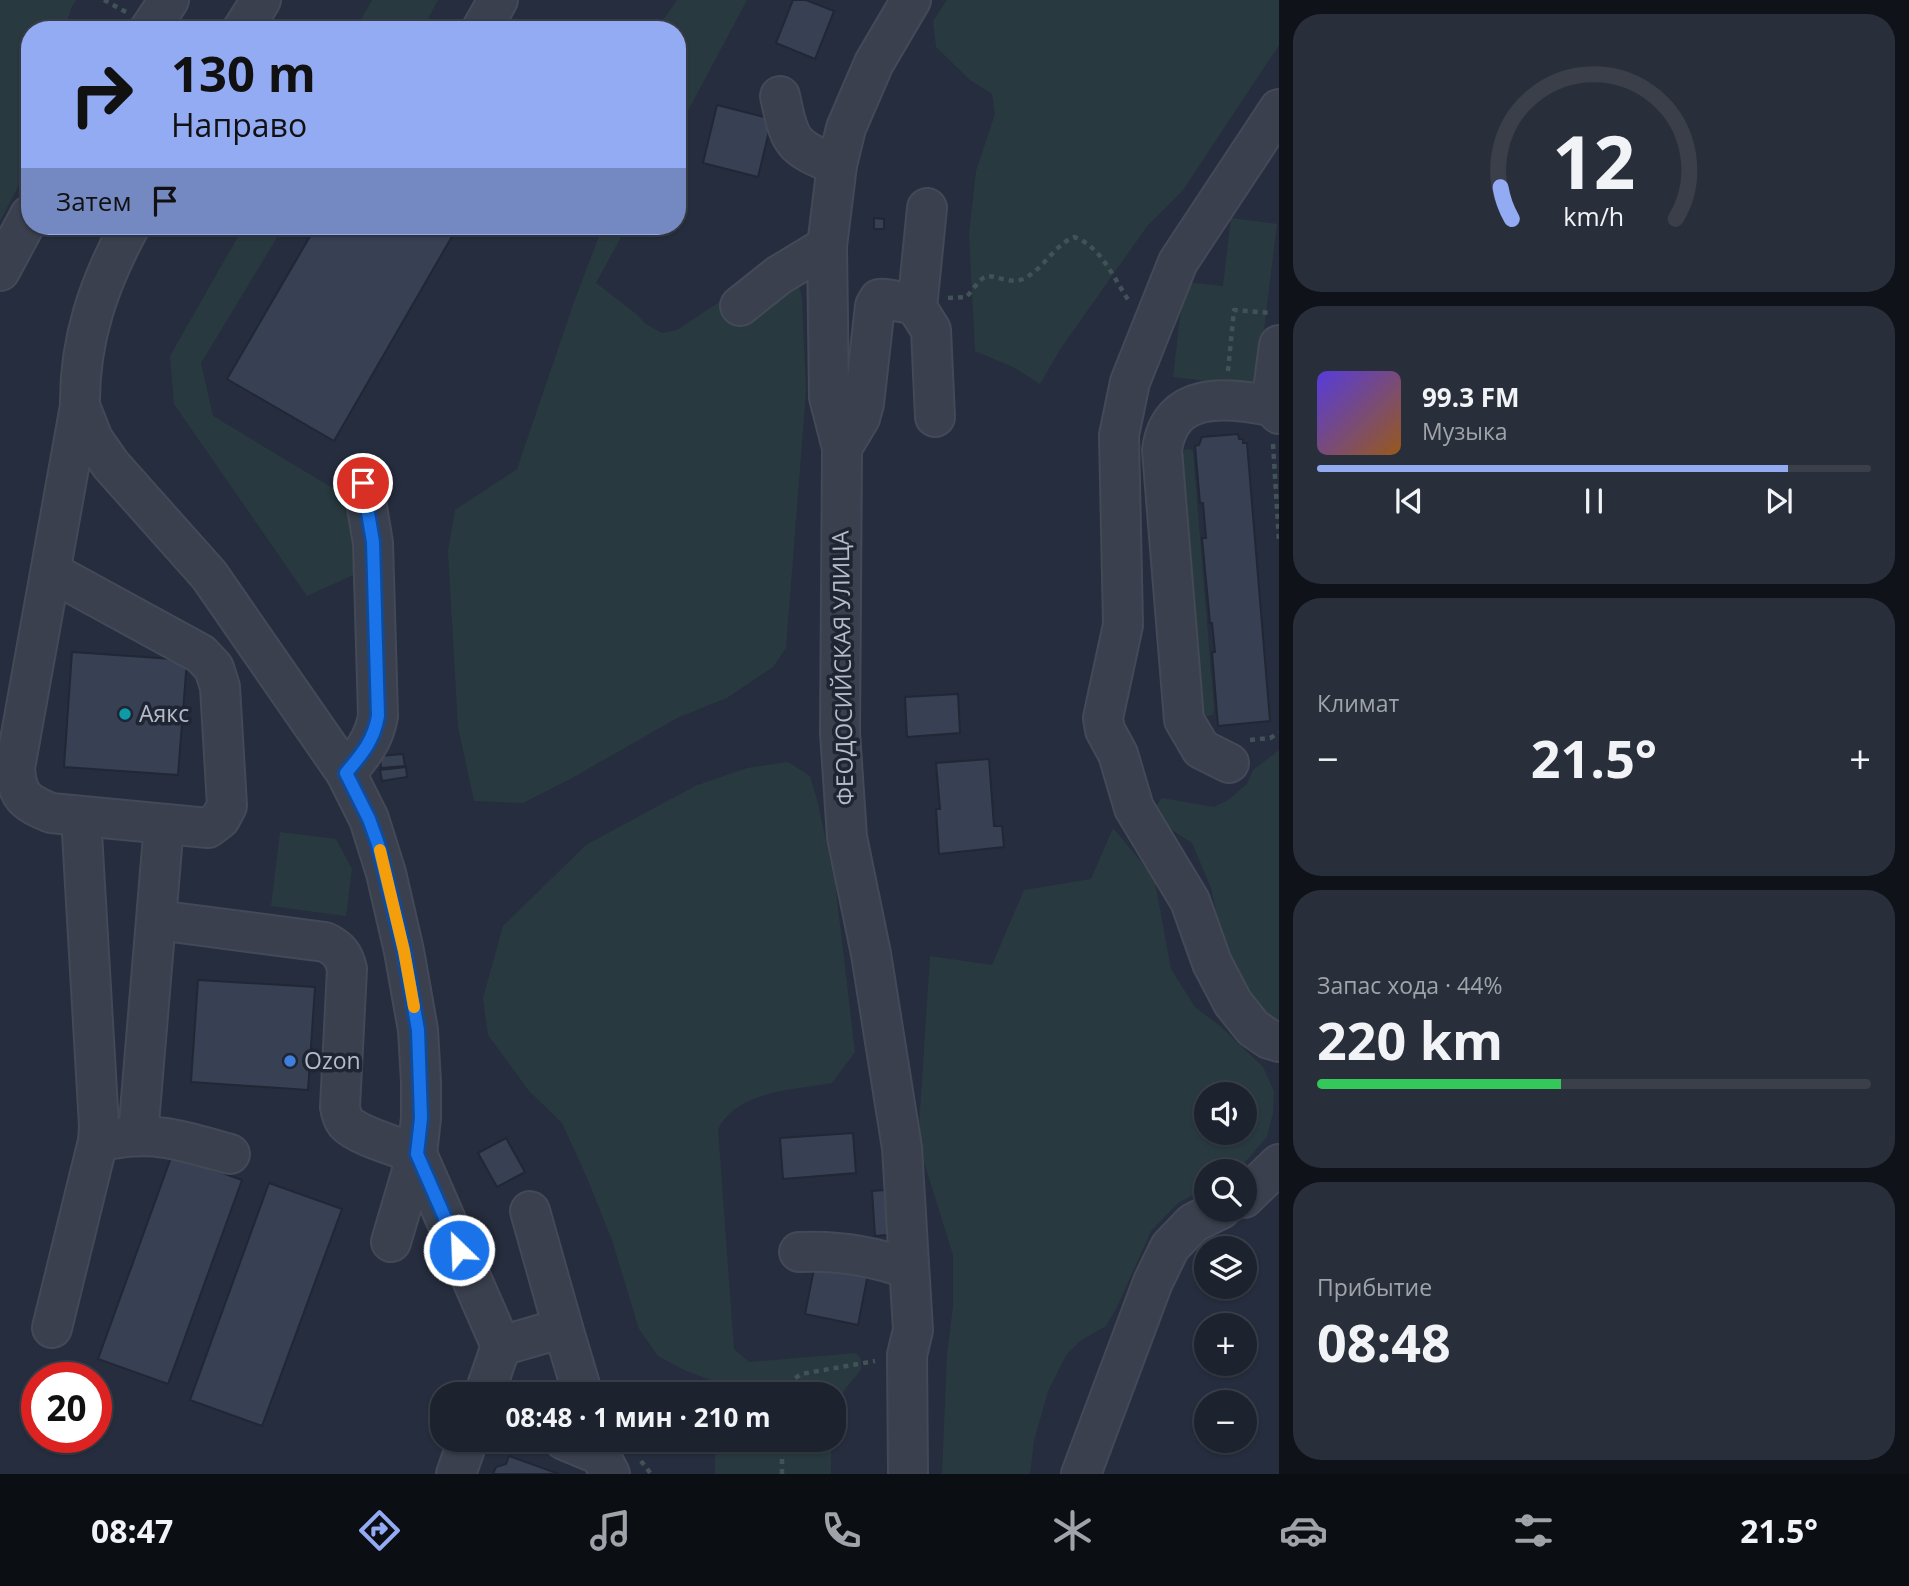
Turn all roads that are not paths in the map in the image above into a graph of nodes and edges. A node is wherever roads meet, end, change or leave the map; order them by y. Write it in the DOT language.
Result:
graph roads {
  1 [pos="169,0"];
  2 [pos="261,0"];
  3 [pos="498,0"];
  4 [pos="913,2"];
  5 [pos="155,21"];
  6 [pos="182,21"];
  7 [pos="248,21"];
  8 [pos="486,21"];
  9 [pos="780,96"];
  10 [pos="1279,109"];
  11 [pos="837,165"];
  12 [pos="927,208"];
  13 [pos="21,232"];
  14 [pos="126,235"];
  15 [pos="827,246"];
  16 [pos="0,271"];
  17 [pos="916,301"];
  18 [pos="740,306"];
  19 [pos="1279,345"];
  20 [pos="80,406"];
  21 [pos="1275,410"];
  22 [pos="1177,414"];
  23 [pos="935,417"];
  24 [pos="1121,421"];
  25 [pos="842,448"];
  26 [pos="363,483"];
  27 [pos="51,572"];
  28 [pos="1229,763"];
  29 [pos="346,773"];
  30 [pos="81,816"];
  31 [pos="164,824"];
  32 [pos="157,920"];
  33 [pos="1279,1042"];
  34 [pos="138,1135"];
  35 [pos="98,1141"];
  36 [pos="230,1154"];
  37 [pos="417,1154"];
  38 [pos="1279,1164"];
  39 [pos="1257,1185"];
  40 [pos="530,1211"];
  41 [pos="1195,1222"];
  42 [pos="391,1242"];
  43 [pos="799,1252"];
  44 [pos="909,1269"];
  45 [pos="52,1328"];
  46 [pos="563,1328"];
  47 [pos="501,1346"];
  48 [pos="489,1382"];
  49 [pos="579,1382"];
  50 [pos="464,1452"];
  51 [pos="456,1474"];
  52 [pos="908,1474"];
  53 [pos="1081,1474"];
  1 -- 5 [label="street"];
  1 -- 6 [label="street"];
  2 -- 7 [label="street"];
  3 -- 8 [label="street"];
  4 -- 11 [label="street, ФЕОДОСИЙСКАЯ УЛИЦА"];
  9 -- 11 [label="street"];
  10 -- 24 [label="street"];
  11 -- 15 [label="street, ФЕОДОСИЙСКАЯ УЛИЦА"];
  12 -- 17 [label="street"];
  13 -- 16 [label="street"];
  14 -- 20 [label="street"];
  15 -- 18 [label="street"];
  15 -- 25 [label="street, ФЕОДОСИЙСКАЯ УЛИЦА"];
  17 -- 23 [label="street"];
  17 -- 25 [label="street"];
  19 -- 21 [label="street"];
  20 -- 27 [label="street"];
  20 -- 29 [label="street"];
  21 -- 22 [label="street"];
  22 -- 24 [label="street"];
  22 -- 28 [label="street"];
  24 -- 33 [label="street"];
  25 -- 44 [label="street, ФЕОДОСИЙСКАЯ УЛИЦА"];
  26 -- 29 [label="street"];
  27 -- 30 [label="street"];
  27 -- 31 [label="street"];
  29 -- 37 [label="street"];
  30 -- 31 [label="street"];
  30 -- 35 [label="street"];
  31 -- 32 [label="street"];
  32 -- 34 [label="street"];
  32 -- 37 [label="street"];
  34 -- 35 [label="street"];
  34 -- 36 [label="street"];
  35 -- 45 [label="street"];
  37 -- 42 [label="street"];
  37 -- 47 [label="street"];
  38 -- 39 [label="street"];
  40 -- 46 [label="street"];
  41 -- 53 [label="street"];
  43 -- 44 [label="street"];
  44 -- 52 [label="street, ФЕОДОСИЙСКАЯ УЛИЦА"];
  46 -- 47 [label="street"];
  46 -- 49 [label="street"];
  47 -- 48 [label="street"];
  50 -- 51 [label="street"];
}
